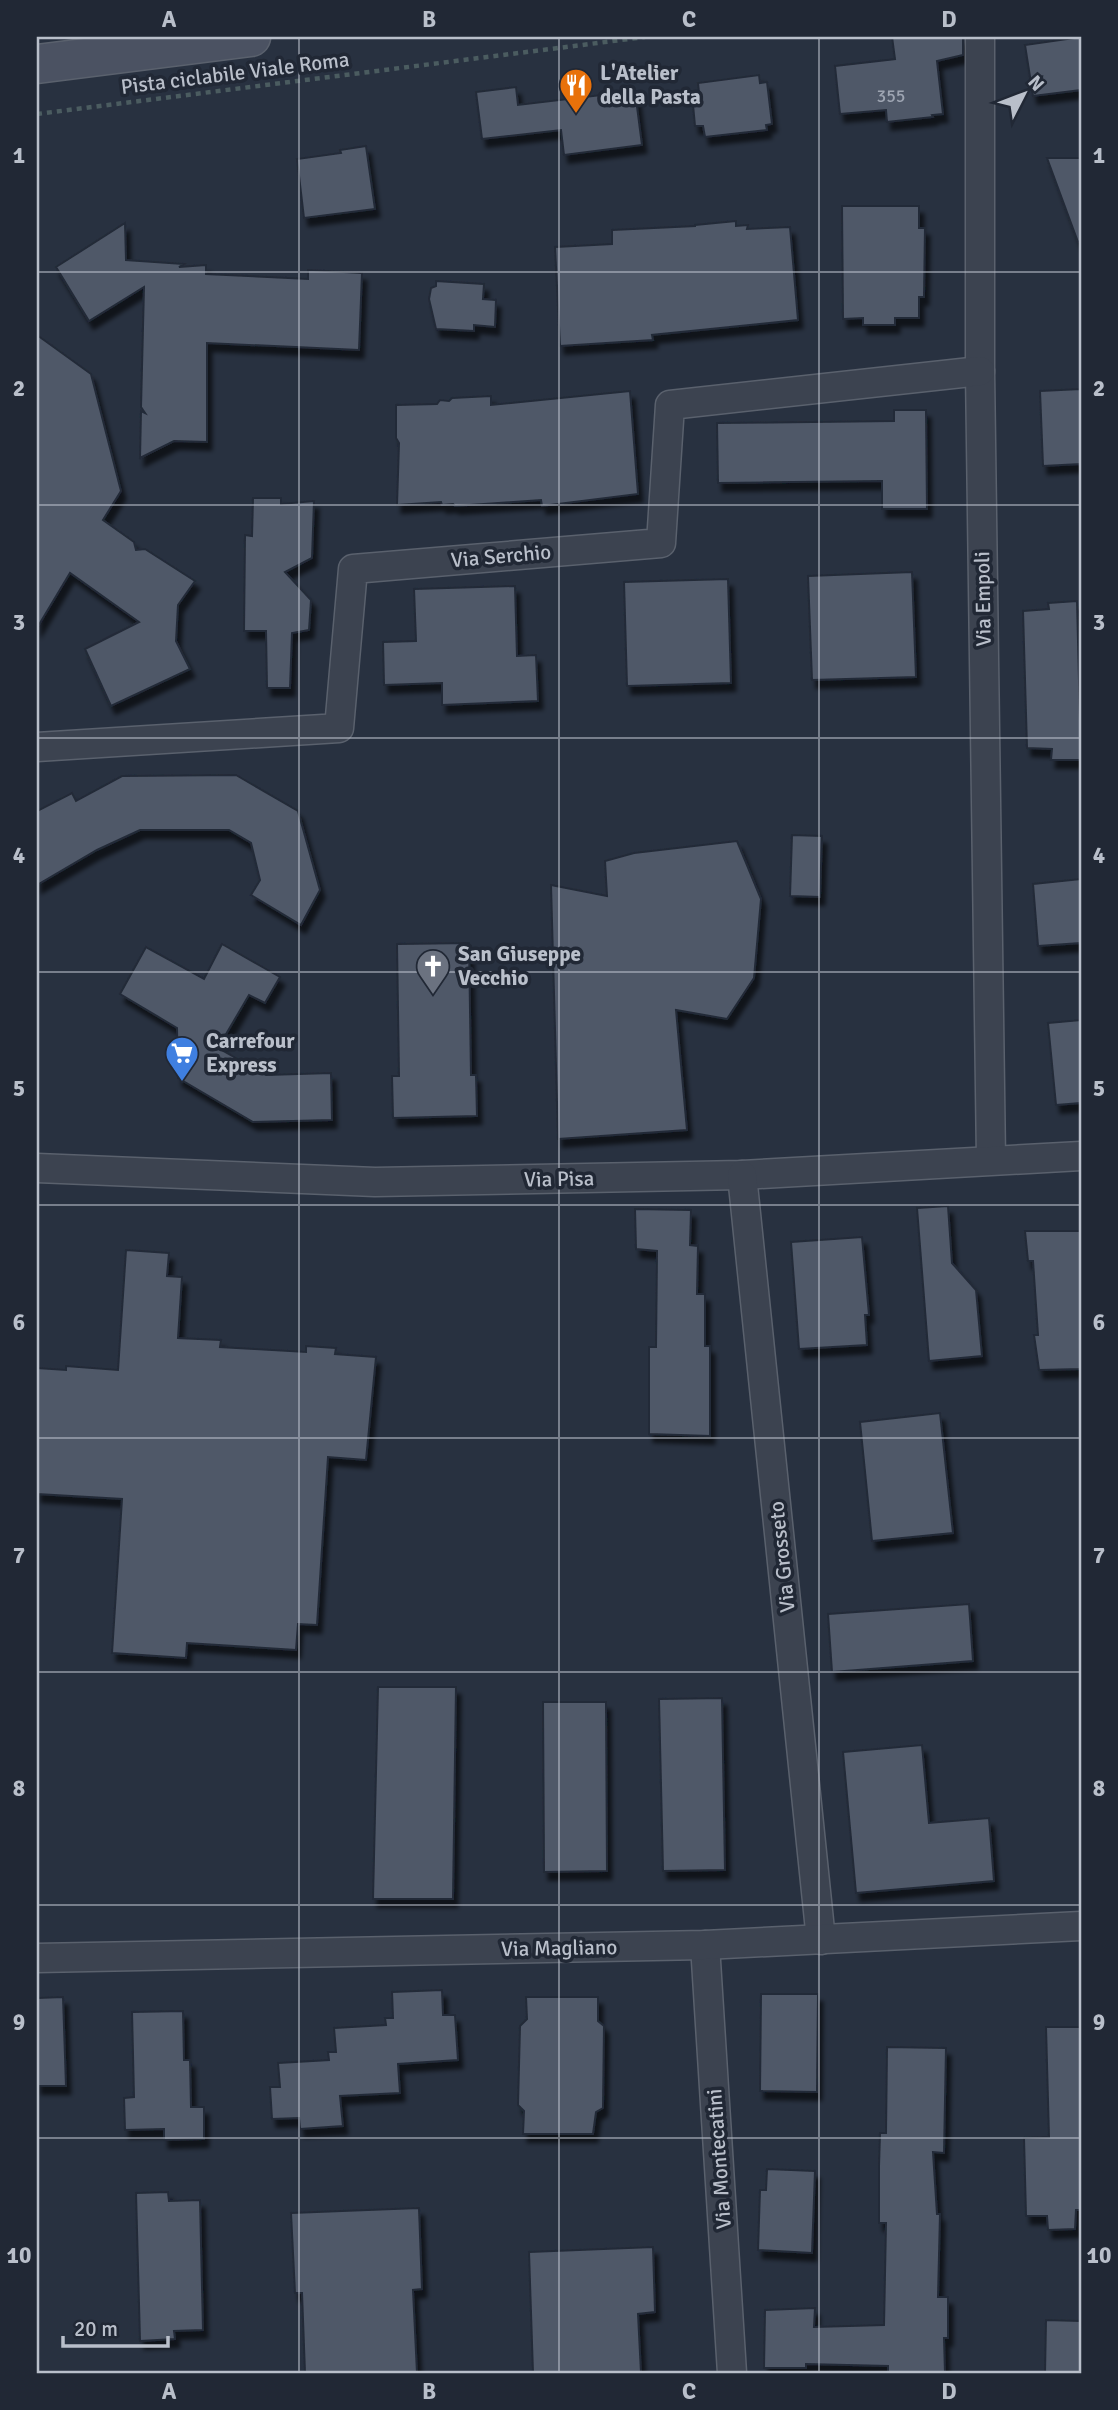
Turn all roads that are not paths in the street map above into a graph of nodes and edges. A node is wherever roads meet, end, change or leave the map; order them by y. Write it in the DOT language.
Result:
graph roads {
  1 [pos="251,37"];
  2 [pos="980,37"];
  3 [pos="44,54"];
  4 [pos="980,371"];
  5 [pos="37,747"];
  6 [pos="1081,1156"];
  7 [pos="991,1160"];
  8 [pos="37,1168"];
  9 [pos="742,1175"];
  10 [pos="1081,1926"];
  11 [pos="821,1940"];
  12 [pos="705,1945"];
  13 [pos="37,1958"];
  14 [pos="732,2373"];
  1 -- 3 [label="main road"];
  2 -- 4 [label="street, Via Empoli"];
  4 -- 5 [label="street, Via Serchio"];
  4 -- 7 [label="street, Via Empoli"];
  6 -- 7 [label="street, Via Pisa"];
  7 -- 9 [label="street, Via Pisa"];
  8 -- 9 [label="street, Via Pisa"];
  9 -- 11 [label="street, Via Grosseto"];
  10 -- 11 [label="street, Via Magliano"];
  11 -- 12 [label="street, Via Magliano"];
  12 -- 13 [label="street, Via Magliano"];
  12 -- 14 [label="street, Via Montecatini"];
}
